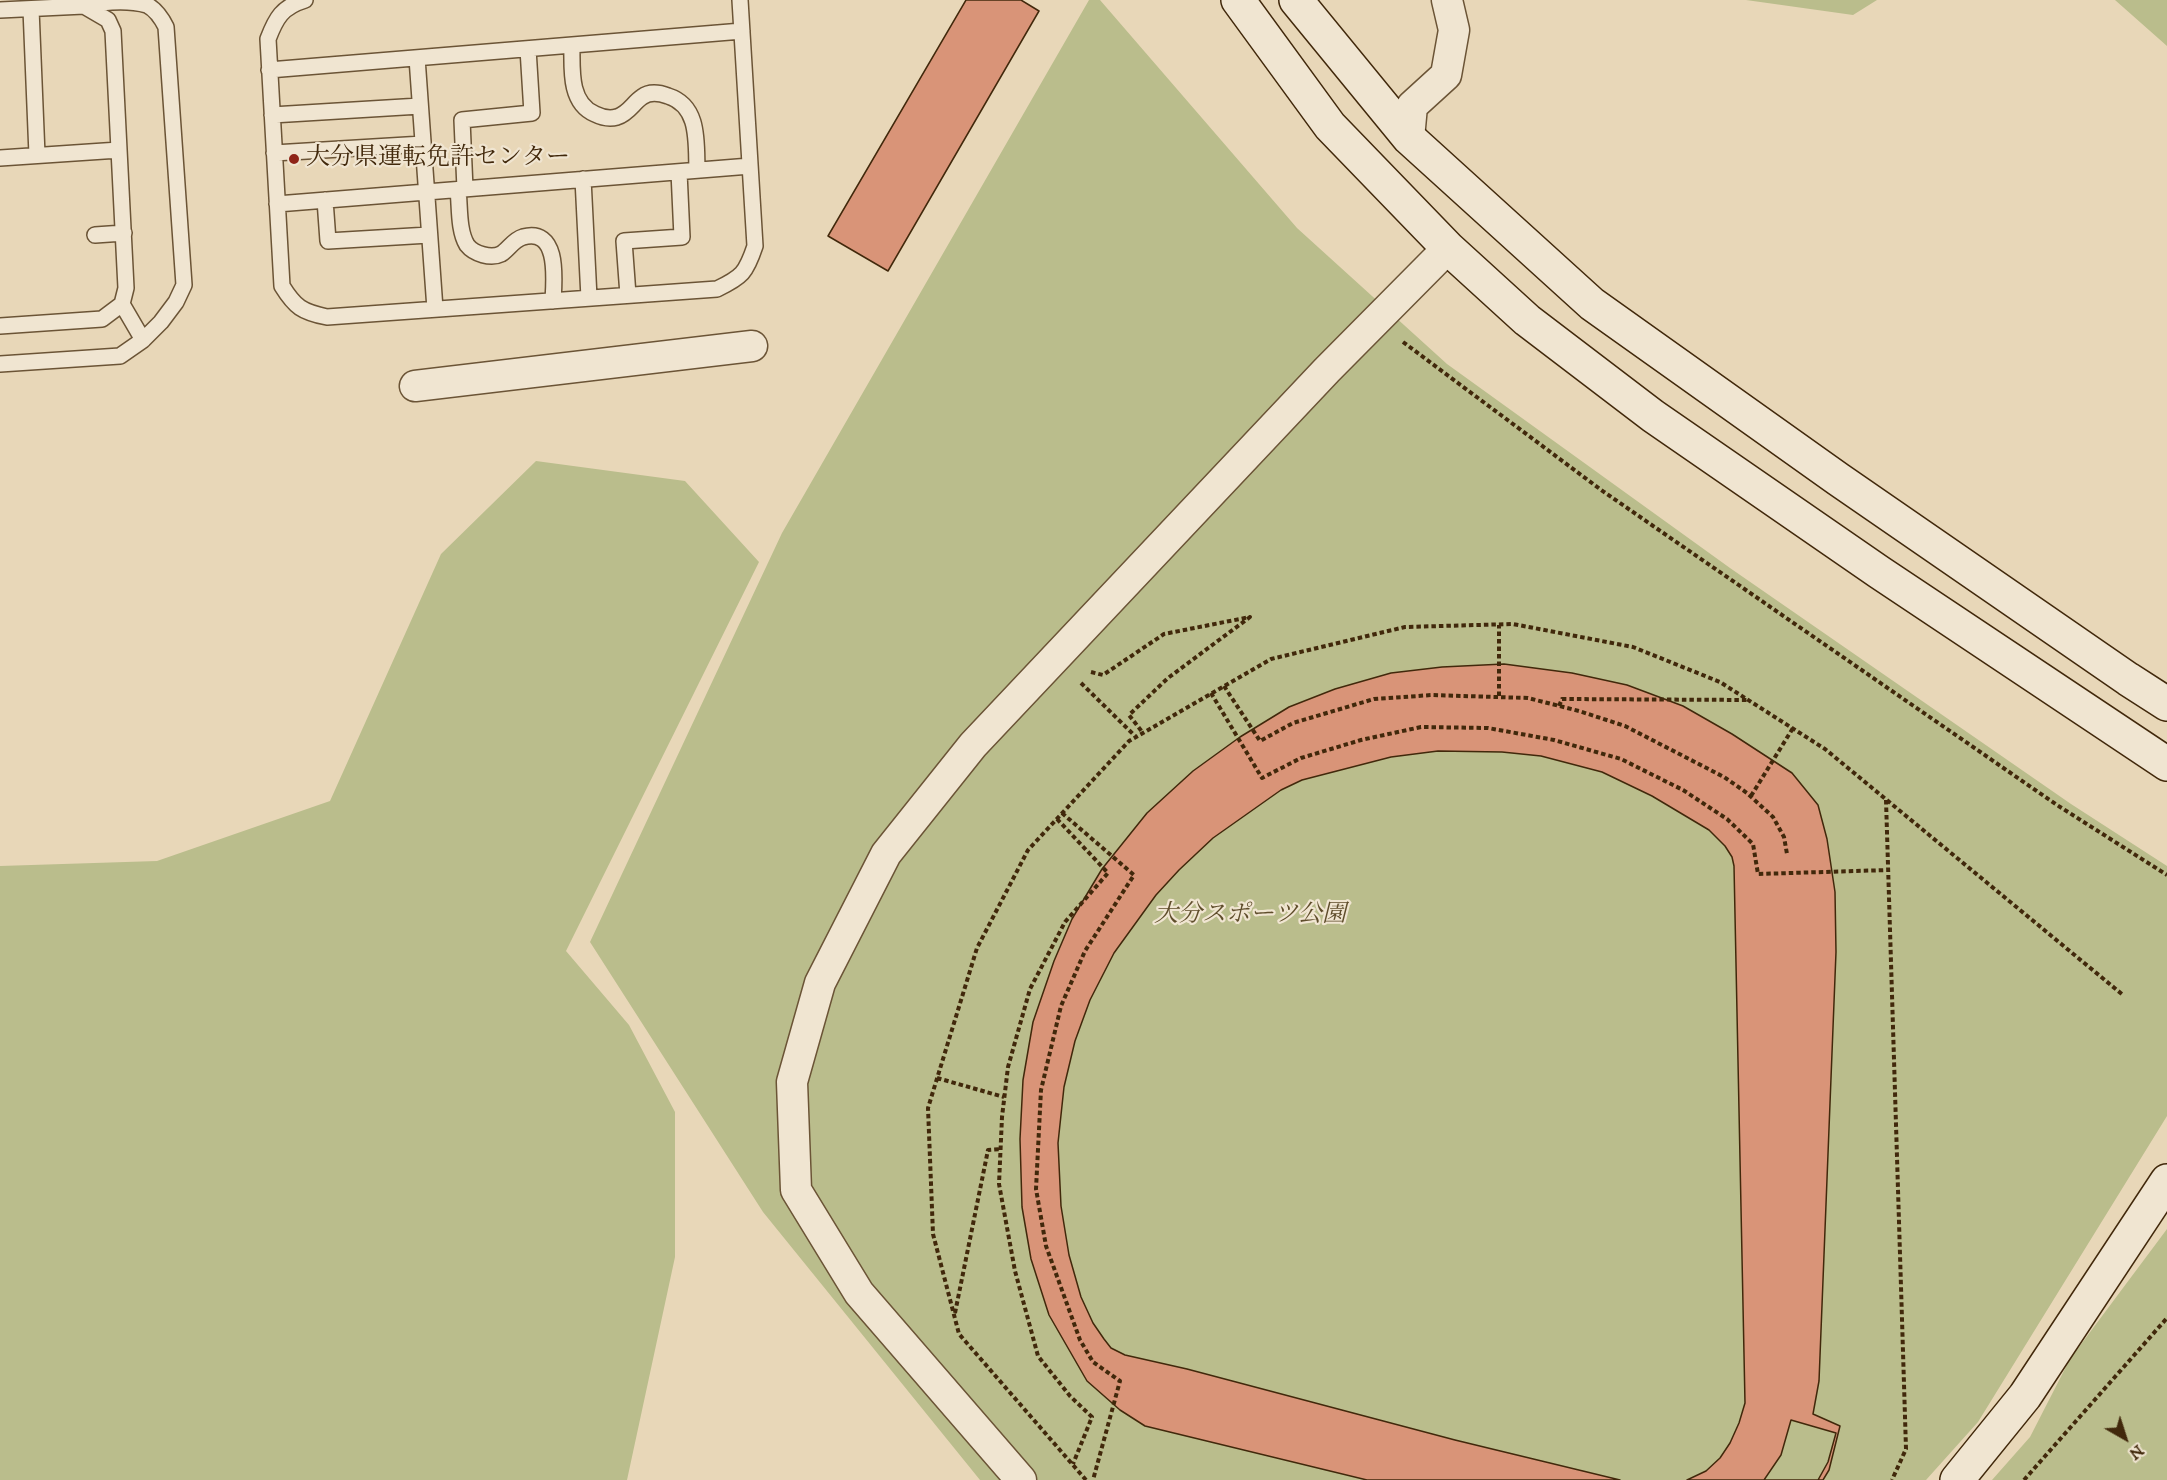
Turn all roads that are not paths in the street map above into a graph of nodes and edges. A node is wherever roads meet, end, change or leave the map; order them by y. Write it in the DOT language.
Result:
graph roads {
  1 [pos="305,0"];
  2 [pos="740,0"];
  3 [pos="1238,0"];
  4 [pos="1296,0"];
  5 [pos="1447,0"];
  6 [pos="84,6"];
  7 [pos="31,9"];
  8 [pos="0,10"];
  9 [pos="742,31"];
  10 [pos="572,45"];
  11 [pos="528,48"];
  12 [pos="417,58"];
  13 [pos="269,70"];
  14 [pos="420,106"];
  15 [pos="272,115"];
  16 [pos="1409,138"];
  17 [pos="423,144"];
  18 [pos="119,150"];
  19 [pos="274,153"];
  20 [pos="37,155"];
  21 [pos="0,158"];
  22 [pos="750,166"];
  23 [pos="697,171"];
  24 [pos="679,172"];
  25 [pos="584,179"];
  26 [pos="462,190"];
  27 [pos="426,193"];
  28 [pos="325,200"];
  29 [pos="277,204"];
  30 [pos="124,233"];
  31 [pos="95,235"];
  32 [pos="429,235"];
  33 [pos="1448,248"];
  34 [pos="628,295"];
  35 [pos="589,298"];
  36 [pos="553,301"];
  37 [pos="122,304"];
  38 [pos="435,309"];
  39 [pos="0,326"];
  40 [pos="143,340"];
  41 [pos="752,346"];
  42 [pos="0,364"];
  43 [pos="415,386"];
  44 [pos="2167,704"];
  45 [pos="2167,764"];
  46 [pos="2167,1181"];
  47 [pos="1021,1480"];
  48 [pos="1957,1480"];
  1 -- 13 [label="lane"];
  2 -- 9 [label="lane"];
  3 -- 33 [label="street"];
  4 -- 16 [label="street"];
  5 -- 16 [label="street"];
  6 -- 7 [label="lane"];
  6 -- 18 [label="lane"];
  6 -- 40 [label="lane"];
  7 -- 8 [label="lane"];
  7 -- 20 [label="lane"];
  9 -- 10 [label="lane"];
  9 -- 22 [label="lane"];
  10 -- 11 [label="lane"];
  10 -- 23 [label="lane"];
  11 -- 12 [label="lane"];
  11 -- 26 [label="lane"];
  12 -- 13 [label="lane"];
  12 -- 14 [label="lane"];
  13 -- 15 [label="lane"];
  14 -- 15 [label="lane"];
  14 -- 17 [label="lane"];
  15 -- 19 [label="lane"];
  16 -- 44 [label="street"];
  17 -- 19 [label="lane"];
  17 -- 27 [label="lane"];
  18 -- 20 [label="lane"];
  18 -- 30 [label="lane"];
  19 -- 29 [label="lane"];
  20 -- 21 [label="lane"];
  22 -- 23 [label="lane"];
  22 -- 34 [label="lane"];
  23 -- 24 [label="lane"];
  24 -- 25 [label="lane"];
  24 -- 34 [label="lane"];
  25 -- 26 [label="lane"];
  25 -- 35 [label="lane"];
  26 -- 27 [label="lane"];
  26 -- 36 [label="lane"];
  27 -- 28 [label="lane"];
  27 -- 32 [label="lane"];
  28 -- 29 [label="lane"];
  28 -- 32 [label="lane"];
  29 -- 38 [label="lane"];
  30 -- 31 [label="lane"];
  30 -- 37 [label="lane"];
  32 -- 38 [label="lane"];
  33 -- 45 [label="street"];
  33 -- 47 [label="street"];
  34 -- 35 [label="lane"];
  35 -- 36 [label="lane"];
  36 -- 38 [label="lane"];
  37 -- 39 [label="lane"];
  37 -- 40 [label="lane"];
  40 -- 42 [label="lane"];
  41 -- 43 [label="street"];
  46 -- 48 [label="street"];
}
